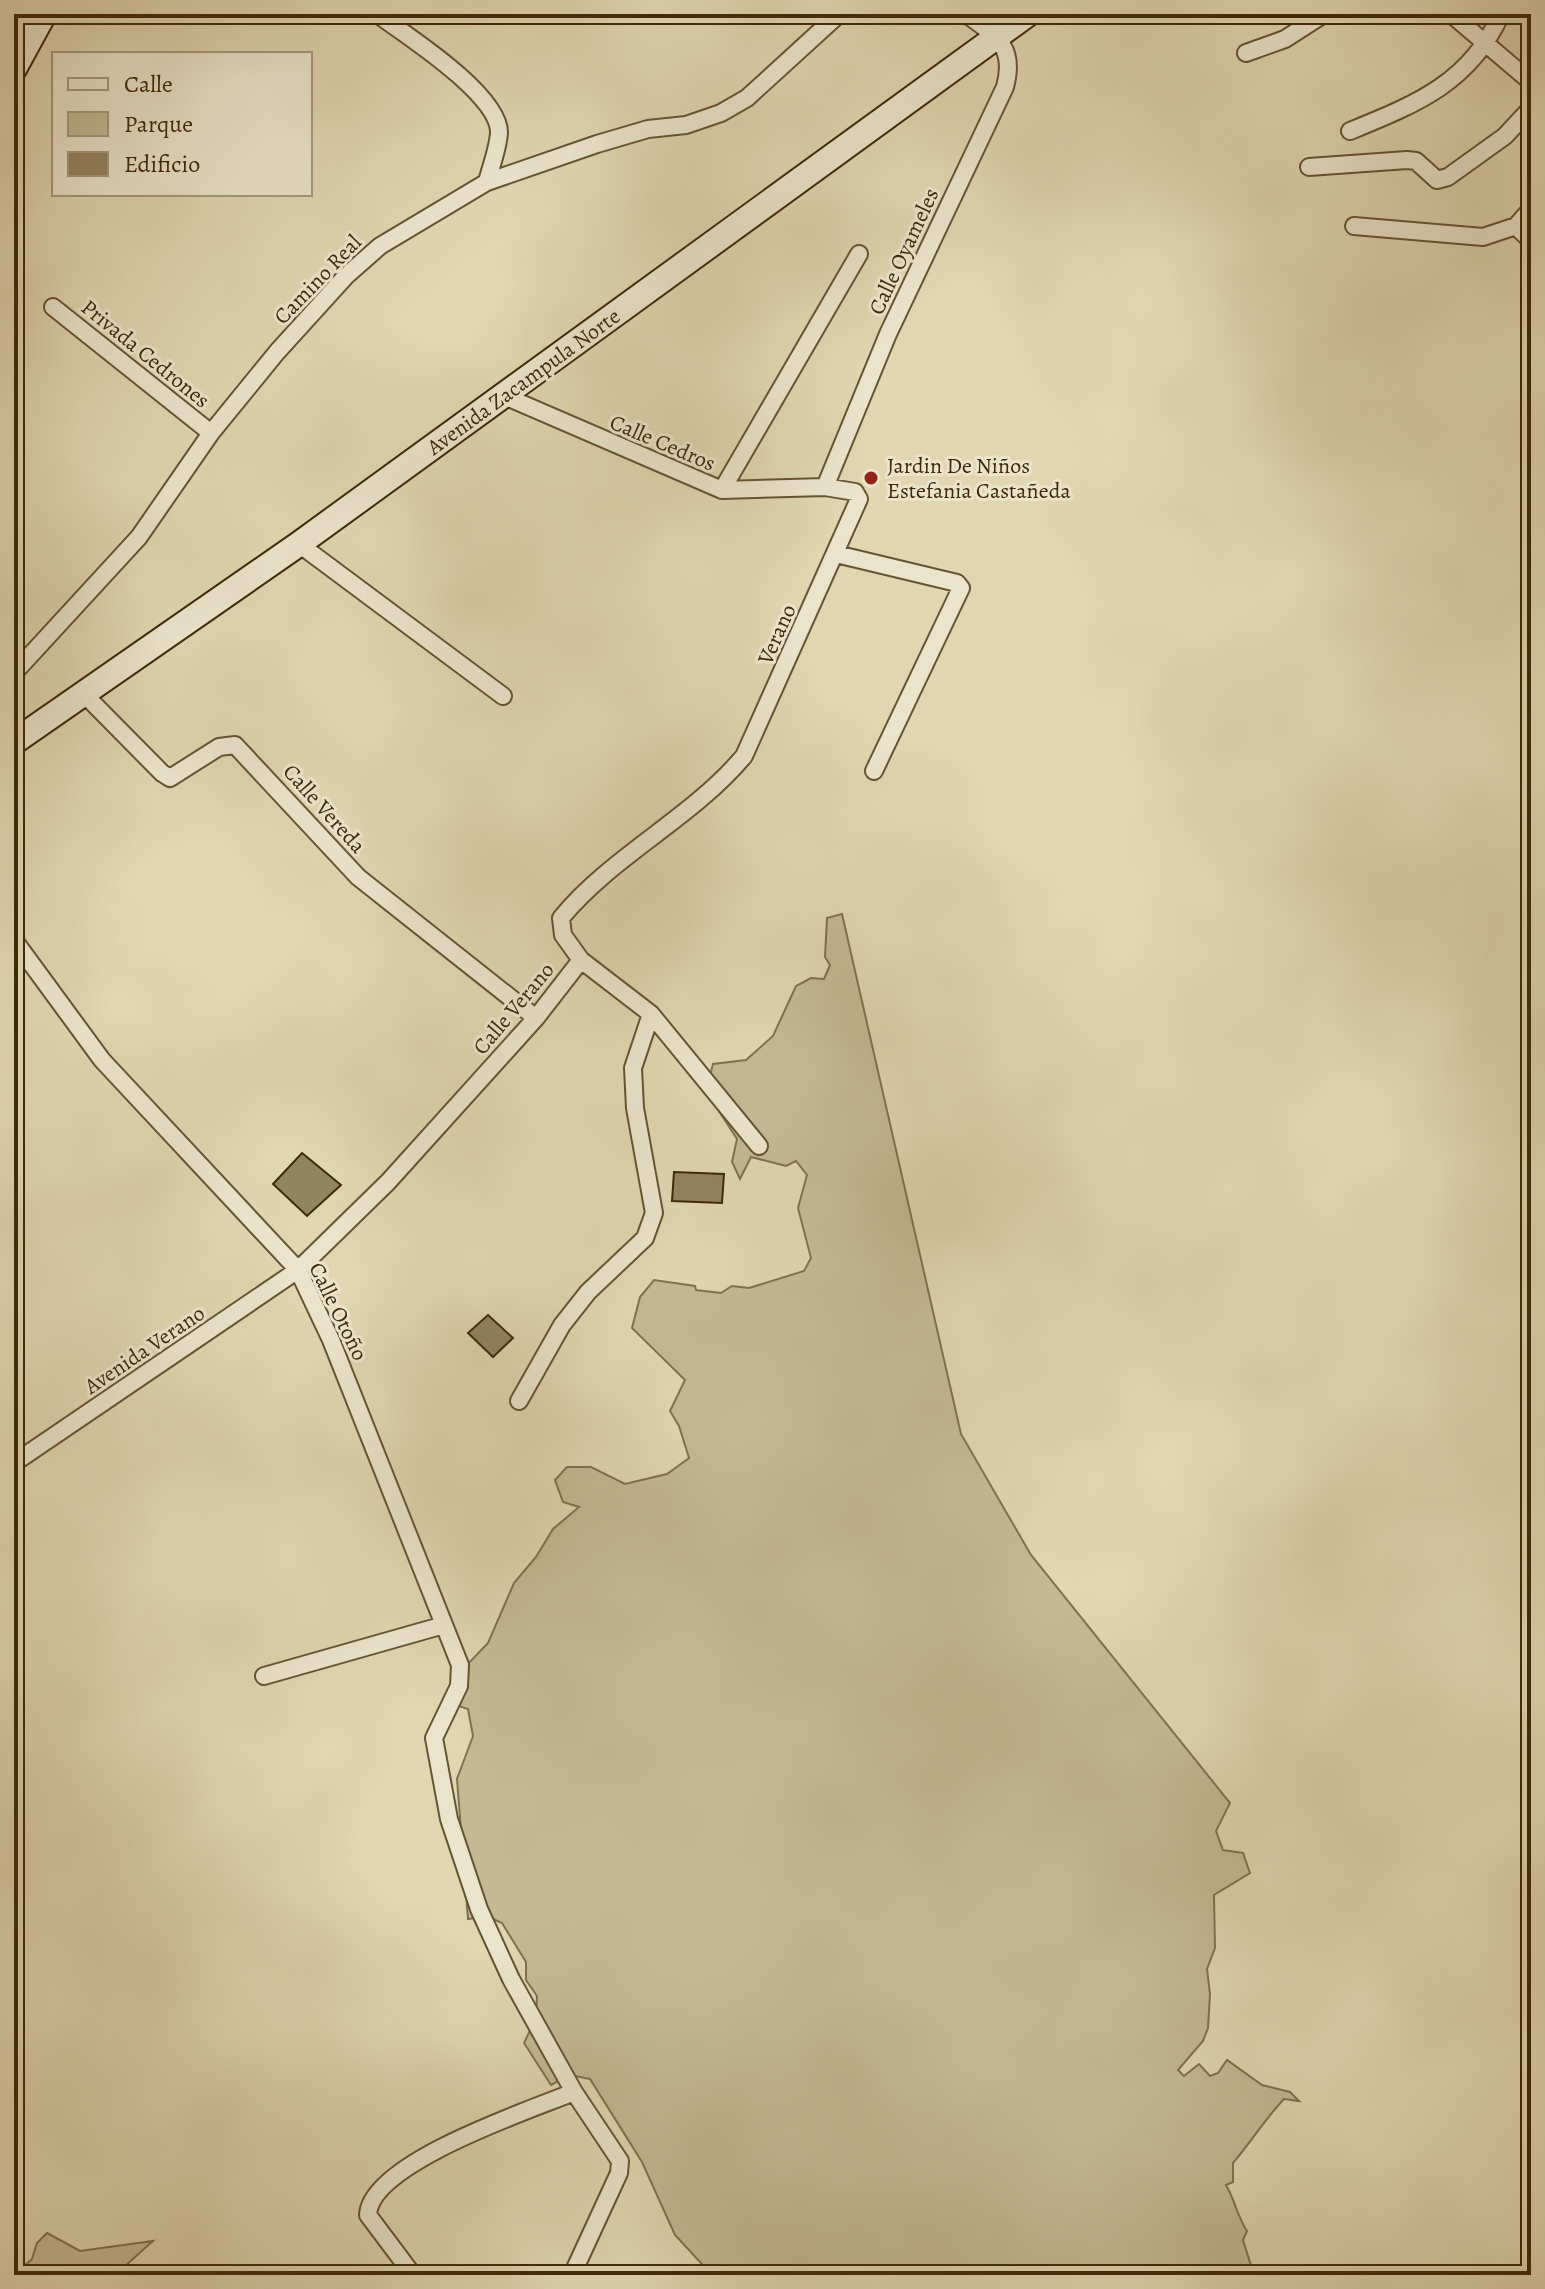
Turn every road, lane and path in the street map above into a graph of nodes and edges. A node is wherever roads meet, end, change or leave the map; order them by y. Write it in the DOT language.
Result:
graph roads {
  1 [pos="44,14"];
  2 [pos="377,14"];
  3 [pos="839,14"];
  4 [pos="966,14"];
  5 [pos="1028,14"];
  6 [pos="1324,14"];
  7 [pos="1451,14"];
  8 [pos="1501,14"];
  9 [pos="997,36"];
  10 [pos="1487,45"];
  11 [pos="1246,53"];
  12 [pos="14,69"];
  13 [pos="1531,82"];
  14 [pos="1531,108"];
  15 [pos="1350,131"];
  16 [pos="1309,167"];
  17 [pos="487,182"];
  18 [pos="1531,209"];
  19 [pos="1354,226"];
  20 [pos="1516,226"];
  21 [pos="1531,241"];
  22 [pos="859,254"];
  23 [pos="53,307"];
  24 [pos="502,395"];
  25 [pos="211,433"];
  26 [pos="825,487"];
  27 [pos="722,490"];
  28 [pos="859,499"];
  29 [pos="299,544"];
  30 [pos="836,554"];
  31 [pos="14,673"];
  32 [pos="85,695"];
  33 [pos="503,696"];
  34 [pos="14,742"];
  35 [pos="874,771"];
  36 [pos="722,782"];
  37 [pos="14,940"];
  38 [pos="581,960"];
  39 [pos="651,1014"];
  40 [pos="536,1018"];
  41 [pos="759,1146"];
  42 [pos="298,1270"];
  43 [pos="519,1401"];
  44 [pos="14,1463"];
  45 [pos="444,1625"];
  46 [pos="264,1676"];
  47 [pos="574,2092"];
  48 [pos="413,2275"];
  49 [pos="572,2275"];
  1 -- 12 [label="main road"];
  2 -- 17 [label="street"];
  3 -- 17 [label="street, Camino Real"];
  4 -- 9 [label="street"];
  5 -- 9 [label="main road, Avenida Zacampula Norte"];
  6 -- 11 [label="street"];
  7 -- 10 [label="street"];
  8 -- 10 [label="street"];
  9 -- 24 [label="main road, Avenida Zacampula Norte"];
  9 -- 26 [label="street, Calle Oyameles"];
  10 -- 13 [label="street"];
  10 -- 15 [label="street"];
  14 -- 16 [label="street"];
  17 -- 25 [label="street, Camino Real"];
  18 -- 20 [label="street"];
  19 -- 20 [label="street"];
  20 -- 21 [label="street"];
  22 -- 27 [label="street"];
  23 -- 25 [label="street, Privada Cedrones"];
  24 -- 27 [label="street, Calle Cedros"];
  24 -- 29 [label="main road, Avenida Zacampula Norte"];
  25 -- 31 [label="street, Camino Real"];
  26 -- 27 [label="street, Calle Cedros"];
  26 -- 28 [label="street, Calle Cedros"];
  28 -- 30 [label="street, Verano"];
  29 -- 32 [label="main road, Avenida Zacampula Norte"];
  29 -- 33 [label="street"];
  30 -- 35 [label="street"];
  30 -- 36 [label="street, Verano"];
  32 -- 34 [label="main road, Avenida Zacampula Norte"];
  32 -- 40 [label="street, Calle Vereda"];
  36 -- 38 [label="street, Calle Verano"];
  37 -- 42 [label="street, Calle Otoño"];
  38 -- 39 [label="street"];
  38 -- 40 [label="street, Calle Verano"];
  39 -- 41 [label="street"];
  39 -- 43 [label="street"];
  40 -- 42 [label="street, Calle Verano"];
  42 -- 44 [label="street, Avenida Verano"];
  42 -- 45 [label="street, Calle Otoño"];
  45 -- 46 [label="street"];
  45 -- 47 [label="street, Calle Otoño"];
  47 -- 48 [label="street"];
  47 -- 49 [label="street"];
}
